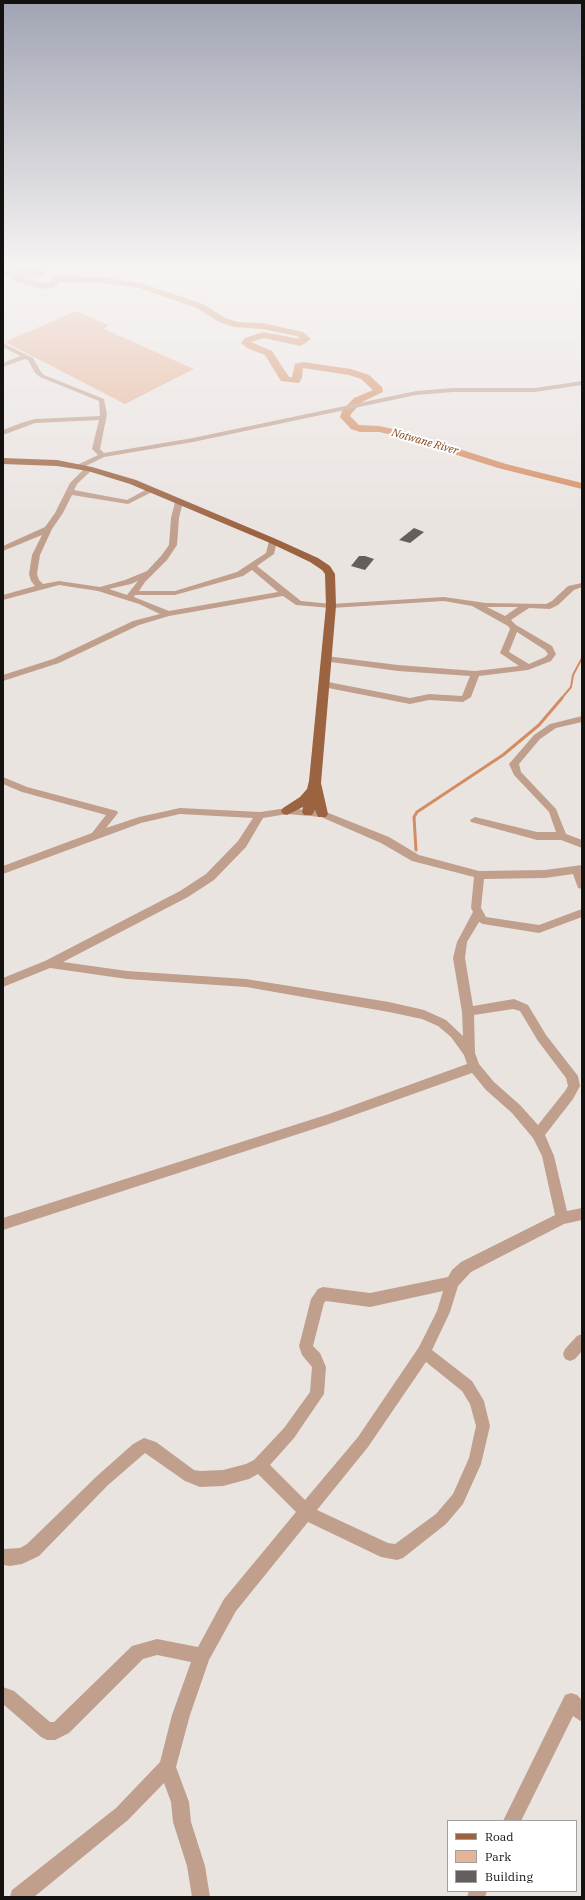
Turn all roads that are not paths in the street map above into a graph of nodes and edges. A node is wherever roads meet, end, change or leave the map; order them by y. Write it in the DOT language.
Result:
graph roads {
  1 [pos="23,355"];
  2 [pos="26,356"];
  3 [pos="3,365"];
  4 [pos="582,383"];
  5 [pos="103,418"];
  6 [pos="3,424"];
  7 [pos="14,428"];
  8 [pos="3,433"];
  9 [pos="102,455"];
  10 [pos="3,462"];
  11 [pos="85,468"];
  12 [pos="152,490"];
  13 [pos="70,492"];
  14 [pos="179,502"];
  15 [pos="48,529"];
  16 [pos="272,541"];
  17 [pos="3,549"];
  18 [pos="252,566"];
  19 [pos="151,571"];
  20 [pos="582,585"];
  21 [pos="41,587"];
  22 [pos="100,589"];
  23 [pos="285,593"];
  24 [pos="132,595"];
  25 [pos="3,598"];
  26 [pos="146,603"];
  27 [pos="475,604"];
  28 [pos="527,605"];
  29 [pos="332,606"];
  30 [pos="168,614"];
  31 [pos="506,620"];
  32 [pos="136,624"];
  33 [pos="514,627"];
  34 [pos="326,659"];
  35 [pos="528,667"];
  36 [pos="475,674"];
  37 [pos="3,678"];
  38 [pos="324,684"];
  39 [pos="582,719"];
  40 [pos="3,780"];
  41 [pos="314,785"];
  42 [pos="287,811"];
  43 [pos="308,812"];
  44 [pos="322,814"];
  45 [pos="260,815"];
  46 [pos="475,820"];
  47 [pos="96,834"];
  48 [pos="562,836"];
  49 [pos="582,844"];
  50 [pos="3,870"];
  51 [pos="579,870"];
  52 [pos="479,875"];
  53 [pos="582,885"];
  54 [pos="478,913"];
  55 [pos="582,913"];
  56 [pos="49,964"];
  57 [pos="3,983"];
  58 [pos="468,1012"];
  59 [pos="469,1053"];
  60 [pos="474,1068"];
  61 [pos="538,1134"];
  62 [pos="582,1214"];
  63 [pos="562,1218"];
  64 [pos="3,1224"];
  65 [pos="452,1283"];
  66 [pos="582,1341"];
  67 [pos="424,1352"];
  68 [pos="570,1354"];
  69 [pos="259,1465"];
  70 [pos="307,1513"];
  71 [pos="3,1557"];
  72 [pos="202,1656"];
  73 [pos="3,1695"];
  74 [pos="582,1713"];
  75 [pos="167,1767"];
  76 [pos="512,1820"];
  77 [pos="19,1897"];
  78 [pos="201,1897"];
  1 -- 2 [label="street"];
  2 -- 3 [label="street"];
  2 -- 5 [label="street"];
  4 -- 9 [label="street"];
  5 -- 7 [label="street"];
  5 -- 9 [label="street"];
  6 -- 7 [label="street"];
  7 -- 8 [label="street"];
  9 -- 11 [label="street"];
  10 -- 11 [label="main road"];
  11 -- 12 [label="main road"];
  11 -- 13 [label="street"];
  12 -- 13 [label="street"];
  12 -- 14 [label="main road"];
  13 -- 15 [label="street"];
  14 -- 16 [label="main road"];
  14 -- 19 [label="street"];
  15 -- 17 [label="street"];
  15 -- 21 [label="street"];
  16 -- 18 [label="street"];
  16 -- 29 [label="main road"];
  18 -- 23 [label="street"];
  18 -- 24 [label="street"];
  19 -- 22 [label="street"];
  19 -- 24 [label="street"];
  20 -- 28 [label="street"];
  21 -- 22 [label="street"];
  21 -- 25 [label="street"];
  22 -- 24 [label="street"];
  23 -- 29 [label="street"];
  23 -- 30 [label="street"];
  24 -- 26 [label="street"];
  26 -- 30 [label="street"];
  26 -- 32 [label="street"];
  27 -- 28 [label="street"];
  27 -- 29 [label="street"];
  27 -- 31 [label="street"];
  28 -- 31 [label="street"];
  29 -- 34 [label="main road"];
  30 -- 32 [label="street"];
  31 -- 33 [label="street"];
  32 -- 37 [label="street"];
  33 -- 35 [label="street"];
  33 -- 35 [label="street"];
  34 -- 36 [label="street"];
  34 -- 38 [label="main road"];
  35 -- 36 [label="street"];
  36 -- 38 [label="street"];
  38 -- 41 [label="main road"];
  39 -- 48 [label="street"];
  40 -- 47 [label="street"];
  41 -- 42 [label="main road"];
  41 -- 43 [label="main road"];
  41 -- 44 [label="main road"];
  42 -- 43 [label="street"];
  42 -- 45 [label="street"];
  43 -- 44 [label="street"];
  44 -- 52 [label="street"];
  45 -- 47 [label="street"];
  45 -- 56 [label="street"];
  46 -- 48 [label="street"];
  47 -- 50 [label="street"];
  48 -- 49 [label="street"];
  51 -- 52 [label="street"];
  51 -- 53 [label="street"];
  52 -- 54 [label="street"];
  54 -- 55 [label="street"];
  54 -- 58 [label="street"];
  56 -- 57 [label="street"];
  56 -- 59 [label="street"];
  58 -- 59 [label="street"];
  58 -- 61 [label="street"];
  59 -- 60 [label="street"];
  60 -- 61 [label="street"];
  60 -- 64 [label="street"];
  61 -- 63 [label="street"];
  62 -- 63 [label="street"];
  63 -- 65 [label="street"];
  65 -- 67 [label="street"];
  65 -- 69 [label="street"];
  66 -- 68 [label="street"];
  67 -- 70 [label="street"];
  67 -- 70 [label="street"];
  69 -- 70 [label="street"];
  69 -- 71 [label="street"];
  70 -- 72 [label="street"];
  72 -- 73 [label="street"];
  72 -- 75 [label="street"];
  74 -- 76 [label="street"];
  75 -- 77 [label="street"];
  75 -- 78 [label="street"];
}
